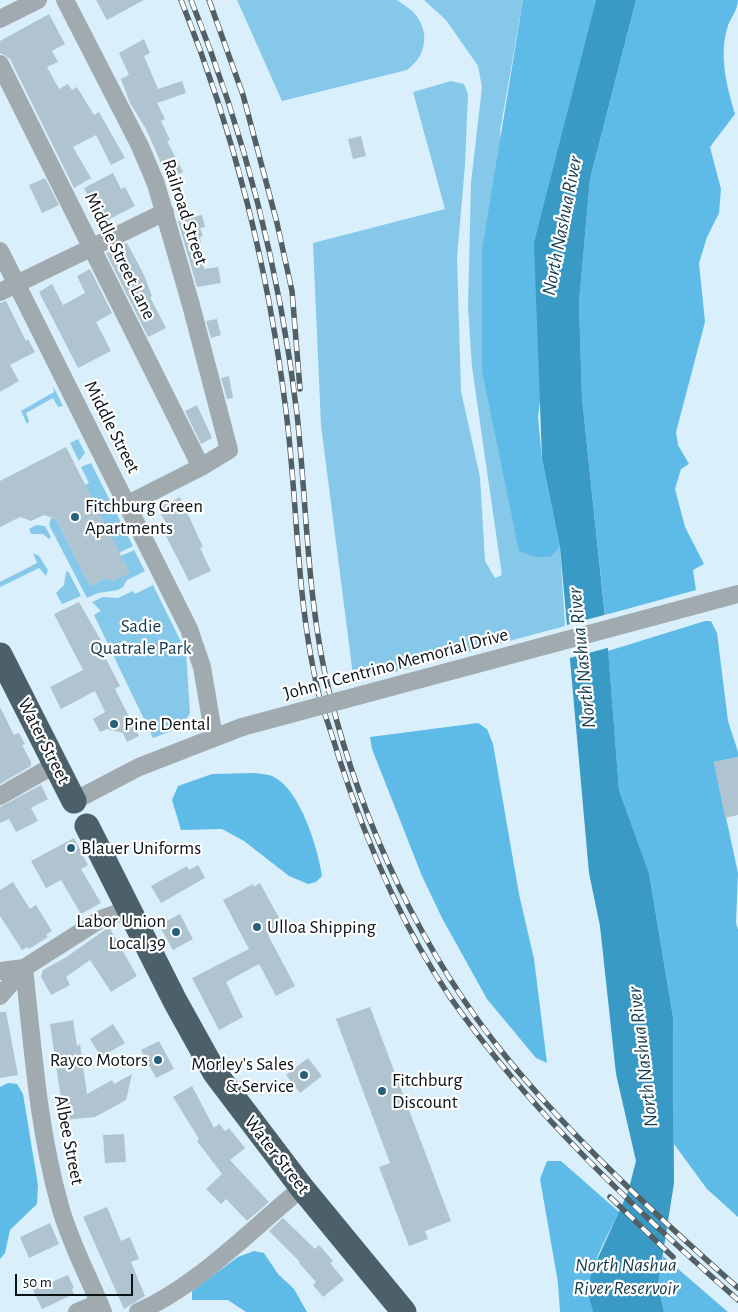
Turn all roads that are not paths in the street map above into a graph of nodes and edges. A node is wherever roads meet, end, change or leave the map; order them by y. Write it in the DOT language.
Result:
graph roads {
  1 [pos="38,0"];
  2 [pos="65,0"];
  3 [pos="0,19"];
  4 [pos="0,64"];
  5 [pos="165,212"];
  6 [pos="92,246"];
  7 [pos="0,251"];
  8 [pos="16,284"];
  9 [pos="0,292"];
  10 [pos="201,467"];
  11 [pos="128,504"];
  12 [pos="738,594"];
  13 [pos="0,654"];
  14 [pos="214,738"];
  15 [pos="56,764"];
  16 [pos="0,796"];
  17 [pos="74,801"];
  18 [pos="86,826"];
  19 [pos="129,908"];
  20 [pos="24,968"];
  21 [pos="0,971"];
  22 [pos="0,996"];
  23 [pos="302,1188"];
  24 [pos="101,1307"];
  25 [pos="77,1312"];
  26 [pos="138,1312"];
  27 [pos="404,1312"];
  1 -- 3 [label="street"];
  2 -- 5 [label="street, Railroad Street"];
  4 -- 6 [label="street, Middle Street Lane"];
  5 -- 6 [label="street"];
  5 -- 10 [label="street, Railroad Street"];
  6 -- 8 [label="street"];
  6 -- 10 [label="street, Middle Street Lane"];
  7 -- 8 [label="street, Middle Street"];
  8 -- 9 [label="street"];
  8 -- 11 [label="street, Middle Street"];
  10 -- 11 [label="street"];
  11 -- 14 [label="street, Middle Street"];
  12 -- 14 [label="street, John T Centrino Memorial Drive, bridge"];
  13 -- 15 [label="highway, Water Street"];
  14 -- 17 [label="street, John T Centrino Memorial Drive"];
  15 -- 16 [label="street"];
  15 -- 17 [label="highway, Water Street"];
  18 -- 19 [label="highway, Water Street"];
  19 -- 20 [label="street"];
  19 -- 23 [label="highway, Water Street"];
  20 -- 21 [label="street"];
  20 -- 22 [label="street"];
  20 -- 24 [label="street, Albee Street"];
  23 -- 26 [label="street"];
  23 -- 27 [label="highway, Water Street"];
  24 -- 25 [label="street"];
}
